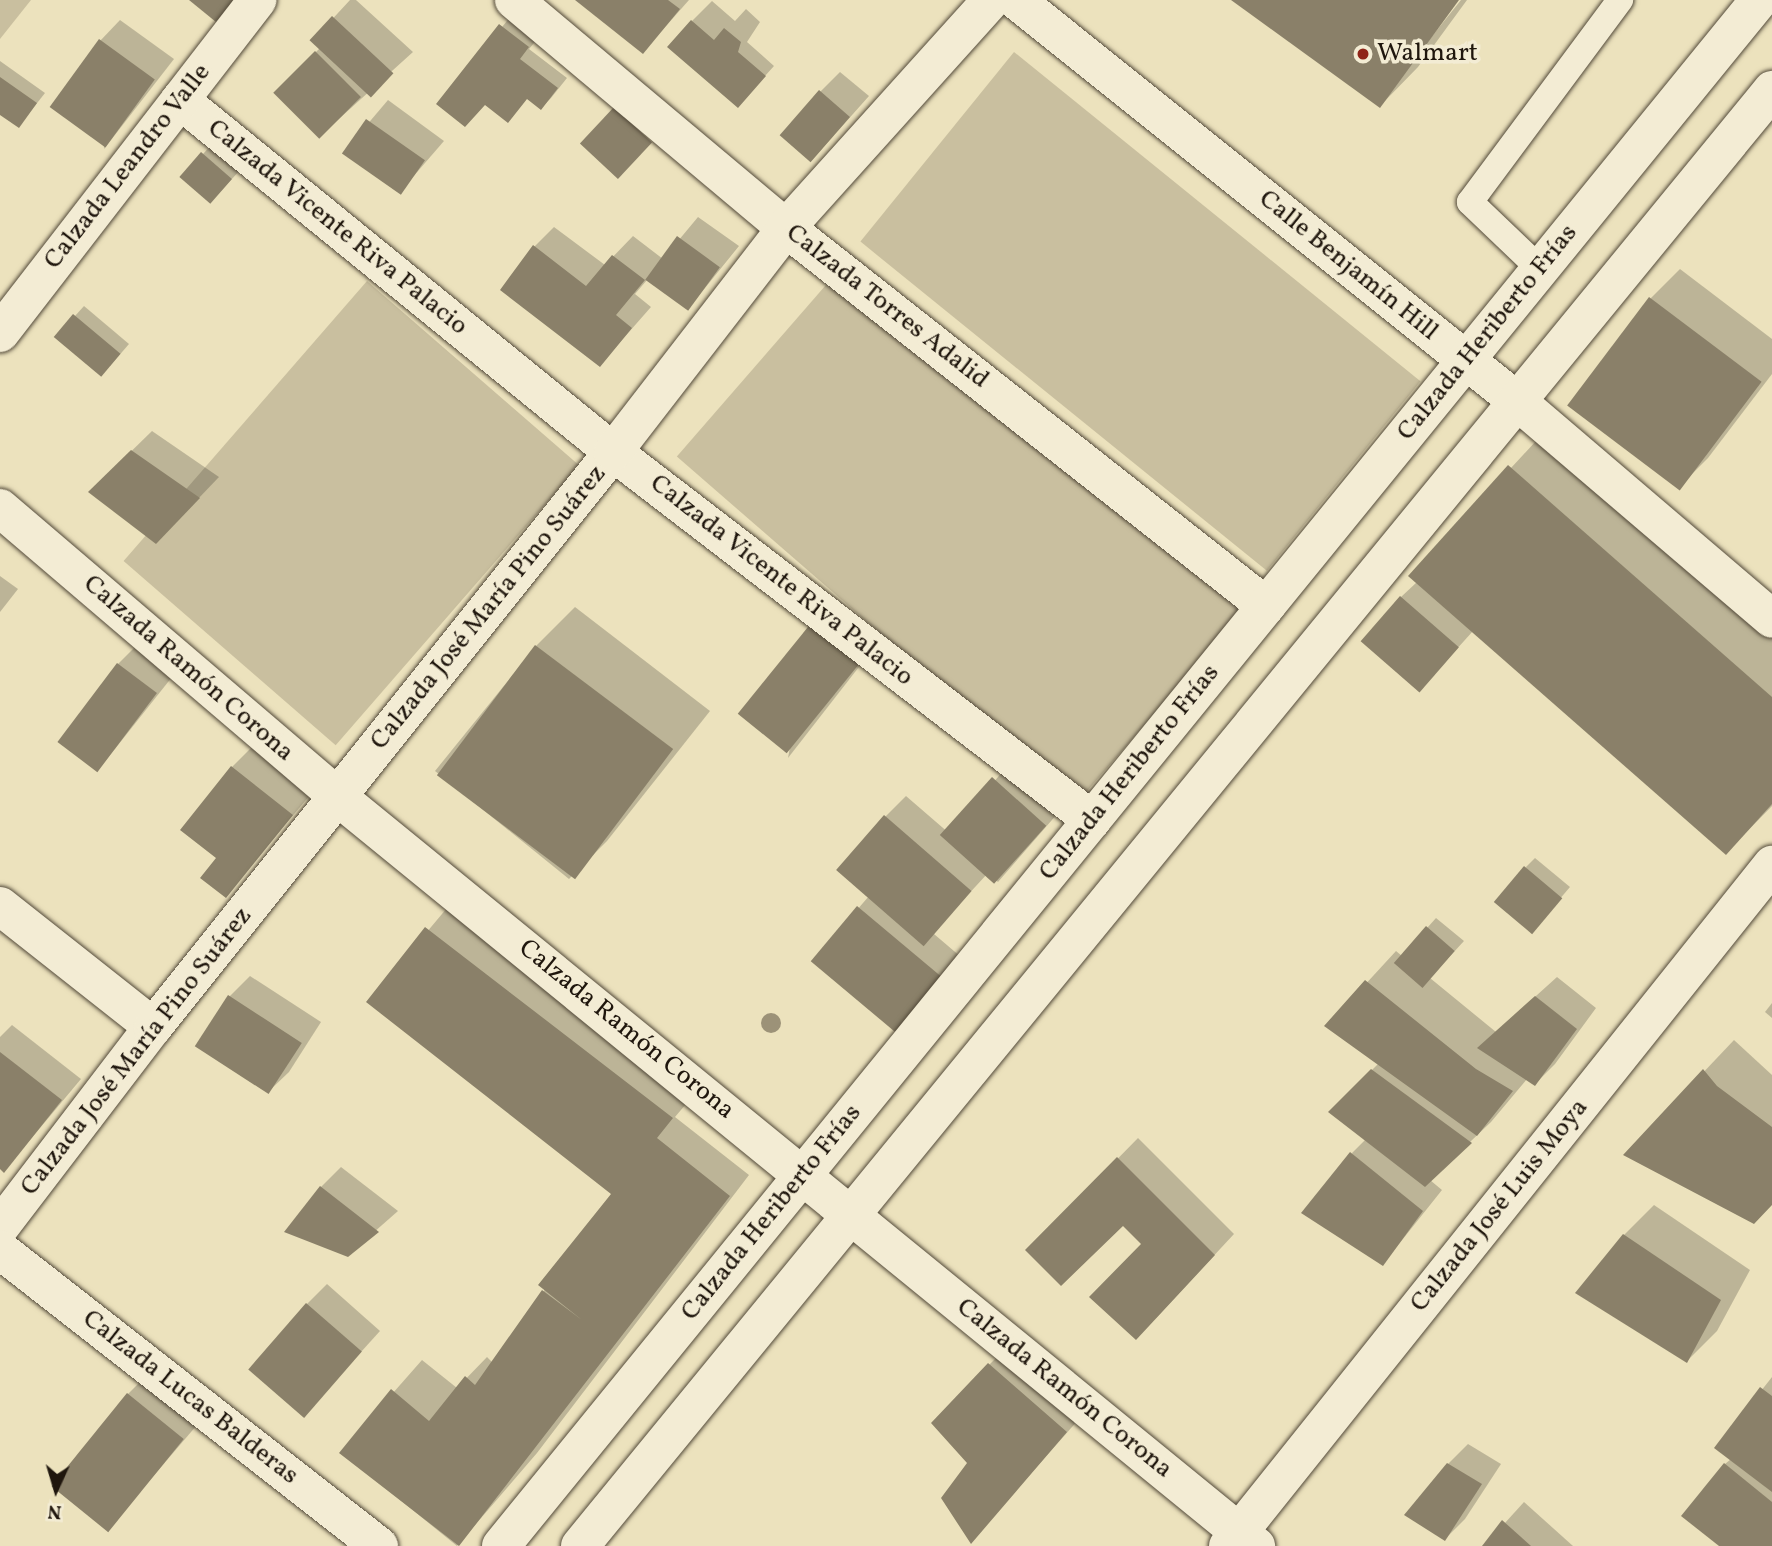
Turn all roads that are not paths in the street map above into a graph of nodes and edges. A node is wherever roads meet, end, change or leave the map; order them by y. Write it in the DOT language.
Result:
graph roads {
  1 [pos="257,0"];
  2 [pos="514,0"];
  3 [pos="991,0"];
  4 [pos="1016,0"];
  5 [pos="1620,0"];
  6 [pos="1759,0"];
  7 [pos="1772,90"];
  8 [pos="180,100"];
  9 [pos="786,228"];
  10 [pos="1540,269"];
  11 [pos="0,333"];
  12 [pos="1466,361"];
  13 [pos="1517,401"];
  14 [pos="613,452"];
  15 [pos="0,508"];
  16 [pos="1266,606"];
  17 [pos="1772,619"];
  18 [pos="338,797"];
  19 [pos="1092,820"];
  20 [pos="1772,865"];
  21 [pos="0,905"];
  22 [pos="153,1027"];
  23 [pos="804,1174"];
  24 [pos="851,1215"];
  25 [pos="0,1227"];
  26 [pos="0,1250"];
  27 [pos="1242,1541"];
  28 [pos="379,1546"];
  29 [pos="501,1546"];
  30 [pos="580,1546"];
  1 -- 8 [label="street, Calzada Leandro Valle"];
  2 -- 9 [label="street, Calzada Torres Adalid"];
  3 -- 9 [label="street, Calzada José María Pino Suárez"];
  4 -- 12 [label="street, Calle Benjamín Hill"];
  5 -- 10 [label="lane"];
  6 -- 10 [label="street, Calzada Heriberto Frías"];
  7 -- 13 [label="street"];
  8 -- 11 [label="street, Calzada Leandro Valle"];
  8 -- 14 [label="street, Calzada Vicente Riva Palacio"];
  9 -- 14 [label="street, Calzada José María Pino Suárez"];
  9 -- 16 [label="street, Calzada Torres Adalid"];
  10 -- 12 [label="street, Calzada Heriberto Frías"];
  12 -- 13 [label="street, Calle Benjamín Hill"];
  12 -- 16 [label="street, Calzada Heriberto Frías"];
  13 -- 17 [label="street, Calle Benjamín Hill"];
  13 -- 24 [label="street"];
  14 -- 18 [label="street, Calzada José María Pino Suárez"];
  14 -- 19 [label="street, Calzada Vicente Riva Palacio"];
  15 -- 18 [label="street, Calzada Ramón Corona"];
  16 -- 19 [label="street, Calzada Heriberto Frías"];
  18 -- 22 [label="street, Calzada José María Pino Suárez"];
  18 -- 23 [label="street, Calzada Ramón Corona"];
  19 -- 23 [label="street, Calzada Heriberto Frías"];
  20 -- 27 [label="street, Calzada José Luis Moya"];
  21 -- 22 [label="street"];
  22 -- 25 [label="street, Calzada José María Pino Suárez"];
  23 -- 24 [label="street, Calzada Ramón Corona"];
  23 -- 29 [label="street, Calzada Heriberto Frías"];
  24 -- 27 [label="street, Calzada Ramón Corona"];
  24 -- 30 [label="street"];
  26 -- 28 [label="street, Calzada Lucas Balderas"];
}
